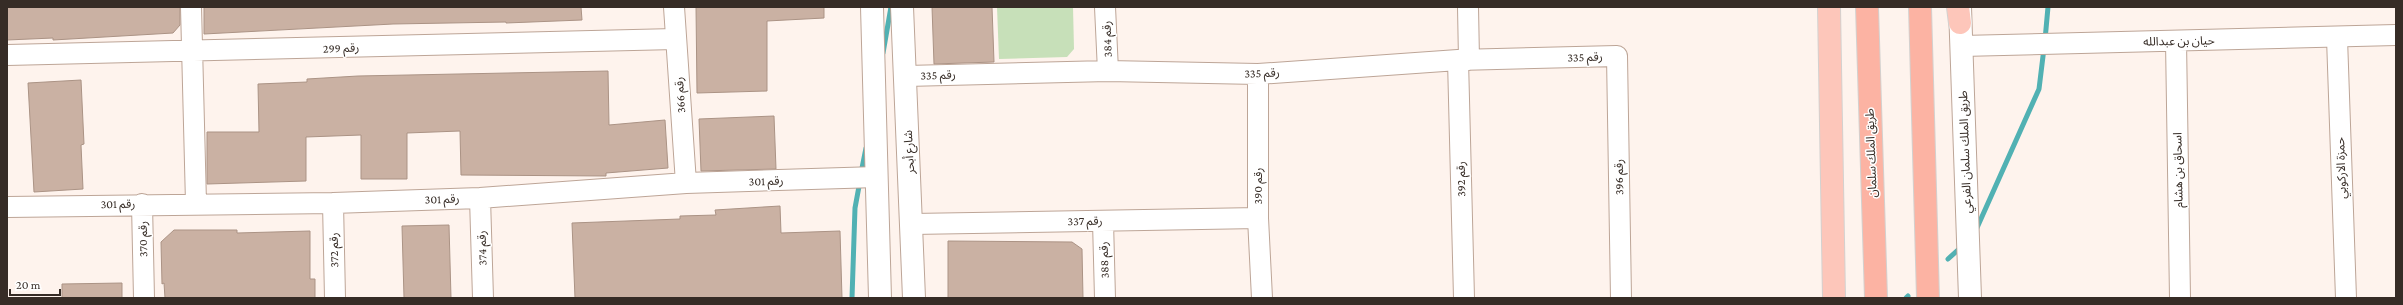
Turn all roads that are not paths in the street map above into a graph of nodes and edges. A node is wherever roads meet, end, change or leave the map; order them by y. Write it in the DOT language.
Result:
graph roads {
  1 [pos="191,7"];
  2 [pos="674,7"];
  3 [pos="872,7"];
  4 [pos="902,7"];
  5 [pos="1106,7"];
  6 [pos="1468,7"];
  7 [pos="1829,7"];
  8 [pos="1867,7"];
  9 [pos="1920,7"];
  10 [pos="1959,12"];
  11 [pos="2396,35"];
  12 [pos="2337,38"];
  13 [pos="675,39"];
  14 [pos="2176,41"];
  15 [pos="1962,46"];
  16 [pos="193,52"];
  17 [pos="7,55"];
  18 [pos="1617,56"];
  19 [pos="1464,60"];
  20 [pos="1108,71"];
  21 [pos="1258,74"];
  22 [pos="906,76"];
  23 [pos="877,178"];
  24 [pos="686,183"];
  25 [pos="1832,185"];
  26 [pos="480,198"];
  27 [pos="196,203"];
  28 [pos="333,203"];
  29 [pos="142,204"];
  30 [pos="7,207"];
  31 [pos="1258,218"];
  32 [pos="1103,221"];
  33 [pos="912,224"];
  34 [pos="144,298"];
  35 [pos="335,298"];
  36 [pos="483,298"];
  37 [pos="880,298"];
  38 [pos="914,298"];
  39 [pos="1105,298"];
  40 [pos="1262,298"];
  41 [pos="1464,298"];
  42 [pos="1621,298"];
  43 [pos="1834,298"];
  44 [pos="1849,298"];
  45 [pos="1876,298"];
  46 [pos="1928,298"];
  47 [pos="1970,298"];
  48 [pos="2180,298"];
  49 [pos="2346,298"];
  1 -- 16 [label="street"];
  2 -- 13 [label="street, رقم 366"];
  3 -- 23 [label="street"];
  4 -- 22 [label="street, شارع أبحر"];
  5 -- 20 [label="street, رقم 384"];
  6 -- 19 [label="street, رقم 392"];
  7 -- 25 [label="main road"];
  8 -- 45 [label="highway, طريق الملك سلمان"];
  9 -- 46 [label="highway"];
  10 -- 15 [label="street, طريق الملك سلمان الفرعي"];
  11 -- 12 [label="street, حيان بن عبدالله"];
  12 -- 14 [label="street, حيان بن عبدالله"];
  12 -- 49 [label="street, حمزة الاركوبي"];
  13 -- 16 [label="street, رقم 299"];
  13 -- 24 [label="street, رقم 366"];
  14 -- 15 [label="street, حيان بن عبدالله"];
  14 -- 48 [label="street, اسحاق بن هشام"];
  15 -- 47 [label="street, طريق الملك سلمان الفرعي"];
  16 -- 17 [label="street, رقم 299"];
  16 -- 27 [label="street"];
  18 -- 19 [label="street, رقم 335"];
  18 -- 42 [label="street, رقم 396"];
  19 -- 21 [label="street, رقم 335"];
  19 -- 41 [label="street, رقم 392"];
  20 -- 21 [label="street, رقم 335"];
  20 -- 22 [label="street, رقم 335"];
  21 -- 31 [label="street, رقم 390"];
  22 -- 33 [label="street, شارع أبحر"];
  23 -- 24 [label="street, رقم 301"];
  23 -- 37 [label="street"];
  24 -- 26 [label="street, رقم 301"];
  25 -- 43 [label="main road"];
  25 -- 44 [label="main road"];
  26 -- 28 [label="street, رقم 301"];
  26 -- 36 [label="street, رقم 374"];
  27 -- 28 [label="street, رقم 301"];
  27 -- 29 [label="street, رقم 301"];
  28 -- 35 [label="street, رقم 372"];
  29 -- 30 [label="street, رقم 301"];
  29 -- 34 [label="street, رقم 370"];
  31 -- 32 [label="street, رقم 337"];
  31 -- 40 [label="street, رقم 390"];
  32 -- 33 [label="street, رقم 337"];
  32 -- 39 [label="street, رقم 388"];
  33 -- 38 [label="street, شارع أبحر"];
}
